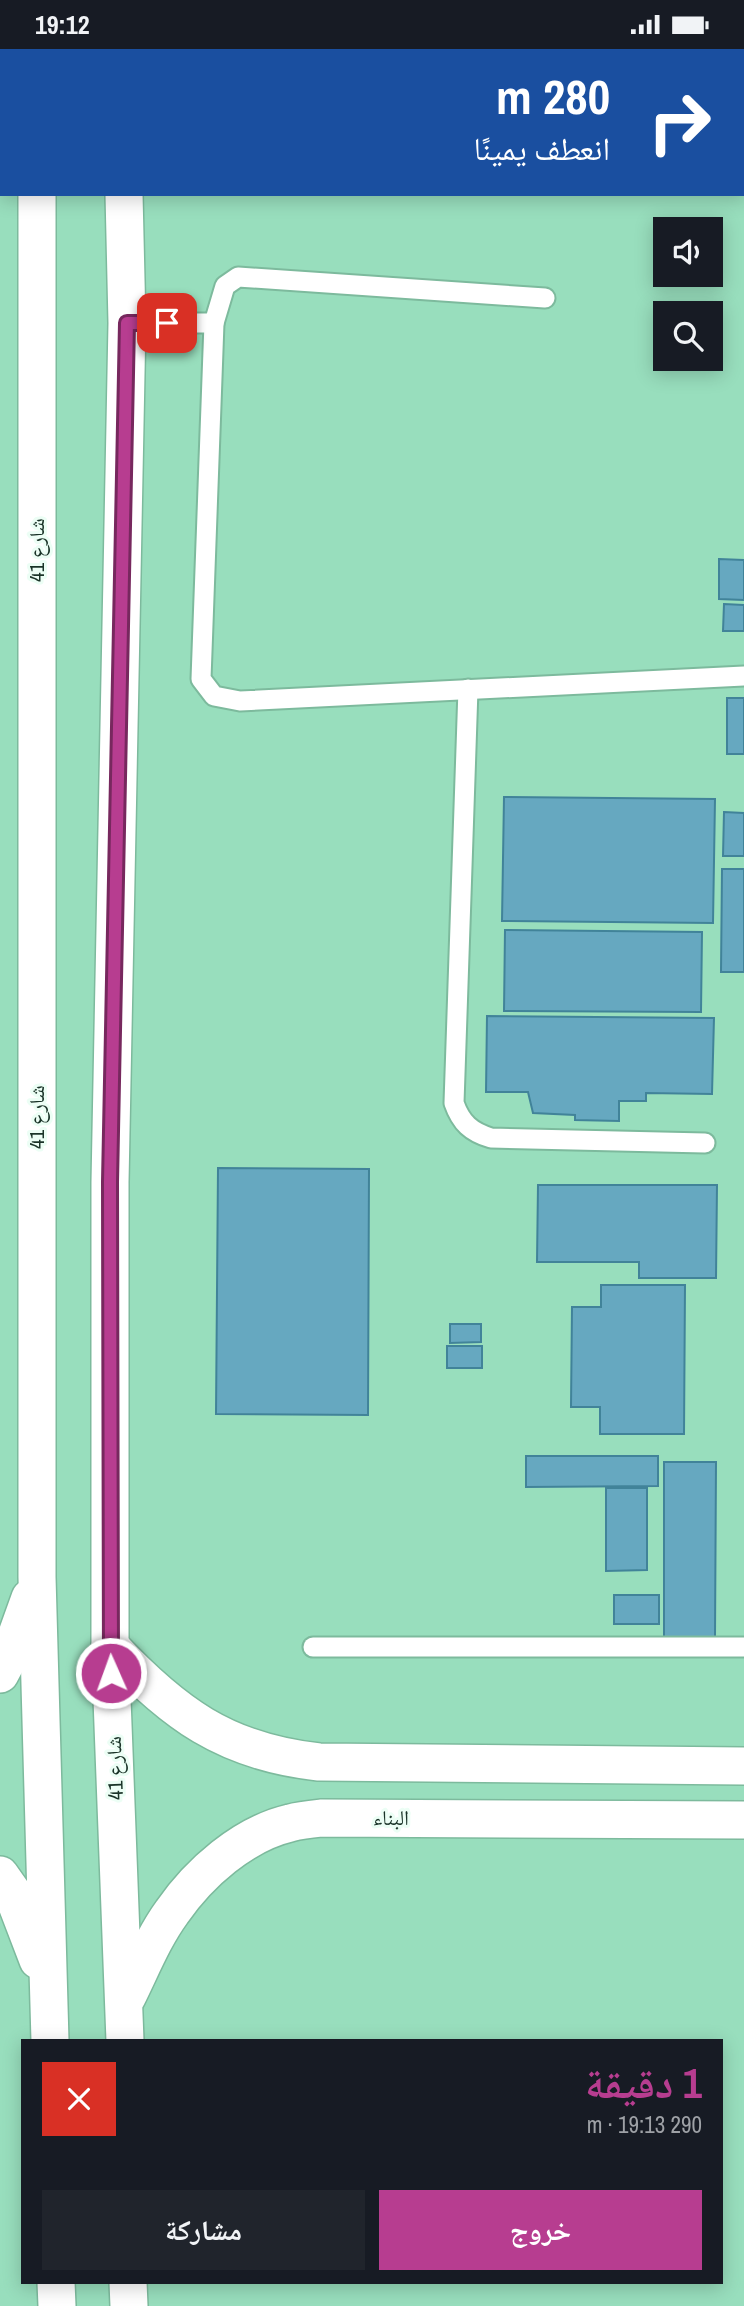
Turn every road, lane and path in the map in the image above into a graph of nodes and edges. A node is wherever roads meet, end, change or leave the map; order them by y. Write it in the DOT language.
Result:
graph roads {
  1 [pos="37,196"];
  2 [pos="124,196"];
  3 [pos="545,298"];
  4 [pos="127,323"];
  5 [pos="214,323"];
  6 [pos="744,676"];
  7 [pos="468,689"];
  8 [pos="705,1143"];
  9 [pos="37,1577"];
  10 [pos="110,1646"];
  11 [pos="313,1647"];
  12 [pos="744,1647"];
  13 [pos="0,1674"];
  14 [pos="744,1766"];
  15 [pos="744,1820"];
  16 [pos="0,1875"];
  17 [pos="48,1986"];
  18 [pos="125,2001"];
  19 [pos="50,2039"];
  20 [pos="125,2039"];
  21 [pos="56,2284"];
  22 [pos="128,2284"];
  23 [pos="57,2306"];
  24 [pos="129,2306"];
  1 -- 9 [label="street, شارع 41"];
  2 -- 4 [label="street, شارع 41"];
  3 -- 5 [label="lane"];
  4 -- 5 [label="lane"];
  4 -- 10 [label="street, شارع 41"];
  5 -- 7 [label="lane"];
  6 -- 7 [label="lane"];
  7 -- 8 [label="lane"];
  9 -- 13 [label="street"];
  9 -- 17 [label="street, شارع 41"];
  10 -- 14 [label="street"];
  10 -- 18 [label="street, شارع 41"];
  11 -- 12 [label="lane"];
  15 -- 18 [label="street, البناء"];
  16 -- 17 [label="street"];
  17 -- 19 [label="street, شارع 41"];
  18 -- 20 [label="street, شارع 41"];
  21 -- 23 [label="street"];
  22 -- 24 [label="street"];
}
